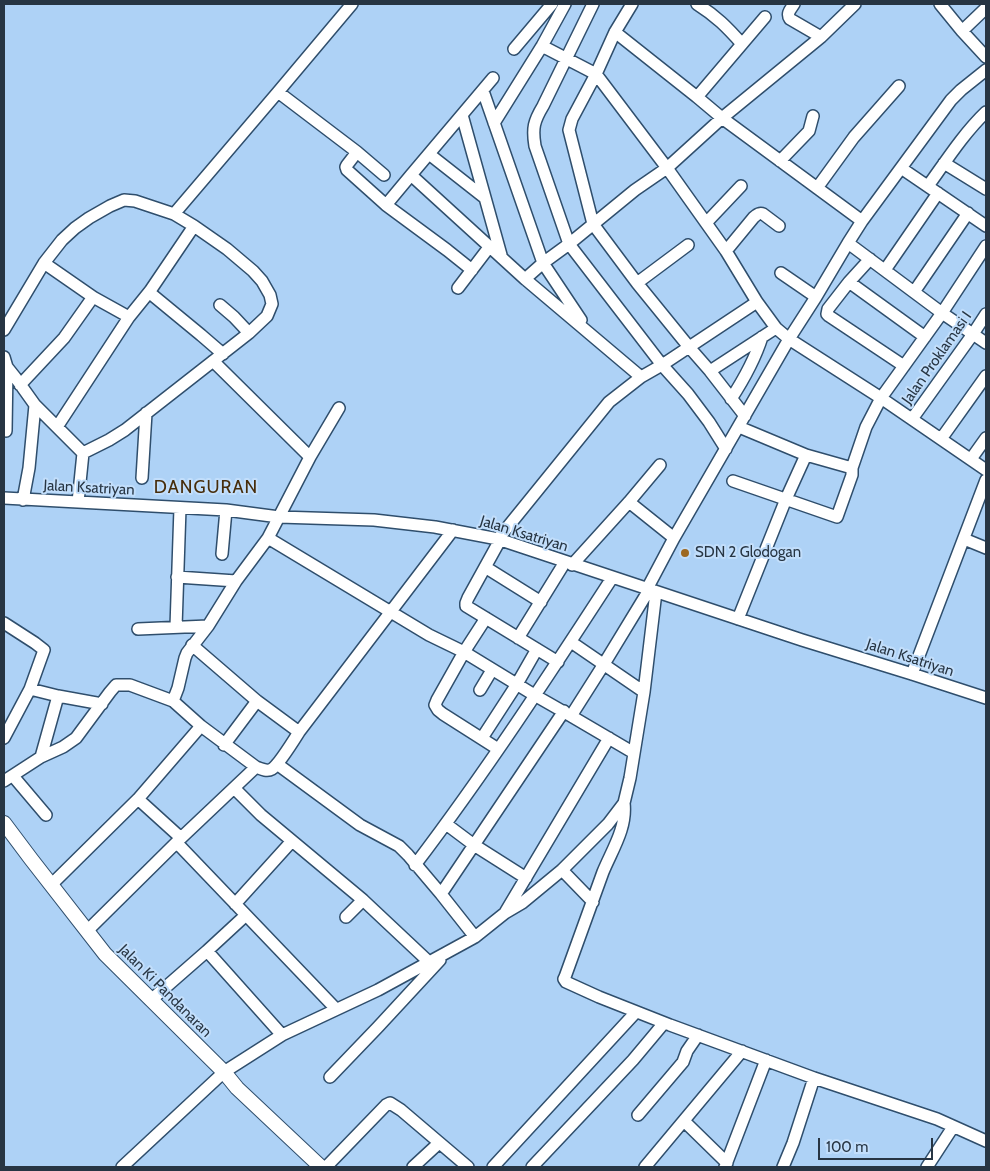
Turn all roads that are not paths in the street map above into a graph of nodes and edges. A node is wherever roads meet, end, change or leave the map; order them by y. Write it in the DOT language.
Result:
graph roads {
  1 [pos="352,4"];
  2 [pos="552,4"];
  3 [pos="565,4"];
  4 [pos="593,4"];
  5 [pos="632,4"];
  6 [pos="697,4"];
  7 [pos="794,4"];
  8 [pos="855,4"];
  9 [pos="947,7"];
  10 [pos="986,8"];
  11 [pos="764,17"];
  12 [pos="962,31"];
  13 [pos="615,32"];
  14 [pos="820,37"];
  15 [pos="742,44"];
  16 [pos="542,46"];
  17 [pos="514,49"];
  18 [pos="986,57"];
  19 [pos="565,59"];
  20 [pos="596,74"];
  21 [pos="984,75"];
  22 [pos="493,78"];
  23 [pos="900,86"];
  24 [pos="482,91"];
  25 [pos="278,92"];
  26 [pos="697,97"];
  27 [pos="986,112"];
  28 [pos="462,115"];
  29 [pos="814,116"];
  30 [pos="722,118"];
  31 [pos="494,123"];
  32 [pos="357,152"];
  33 [pos="429,154"];
  34 [pos="780,161"];
  35 [pos="944,163"];
  36 [pos="667,168"];
  37 [pos="901,168"];
  38 [pos="384,175"];
  39 [pos="411,175"];
  40 [pos="741,186"];
  41 [pos="817,188"];
  42 [pos="986,188"];
  43 [pos="933,189"];
  44 [pos="484,198"];
  45 [pos="386,205"];
  46 [pos="968,213"];
  47 [pos="174,214"];
  48 [pos="862,221"];
  49 [pos="706,223"];
  50 [pos="593,224"];
  51 [pos="194,226"];
  52 [pos="778,226"];
  53 [pos="986,226"];
  54 [pos="848,243"];
  55 [pos="569,244"];
  56 [pos="688,245"];
  57 [pos="490,246"];
  58 [pos="986,246"];
  59 [pos="726,251"];
  60 [pos="502,257"];
  61 [pos="870,259"];
  62 [pos="44,263"];
  63 [pos="543,263"];
  64 [pos="472,270"];
  65 [pos="884,270"];
  66 [pos="781,273"];
  67 [pos="525,279"];
  68 [pos="849,282"];
  69 [pos="637,283"];
  70 [pos="458,288"];
  71 [pos="150,291"];
  72 [pos="914,292"];
  73 [pos="93,297"];
  74 [pos="816,298"];
  75 [pos="757,302"];
  76 [pos="220,304"];
  77 [pos="942,313"];
  78 [pos="986,314"];
  79 [pos="129,317"];
  80 [pos="776,328"];
  81 [pos="4,330"];
  82 [pos="588,331"];
  83 [pos="249,333"];
  84 [pos="973,334"];
  85 [pos="925,336"];
  86 [pos="762,337"];
  87 [pos="789,339"];
  88 [pos="986,343"];
  89 [pos="689,347"];
  90 [pos="218,357"];
  91 [pos="5,362"];
  92 [pos="662,365"];
  93 [pos="904,366"];
  94 [pos="710,371"];
  95 [pos="641,376"];
  96 [pos="986,376"];
  97 [pos="20,384"];
  98 [pos="881,398"];
  99 [pos="731,399"];
  100 [pos="35,406"];
  101 [pos="339,408"];
  102 [pos="146,413"];
  103 [pos="745,416"];
  104 [pos="912,419"];
  105 [pos="57,427"];
  106 [pos="739,427"];
  107 [pos="6,431"];
  108 [pos="986,438"];
  109 [pos="941,439"];
  110 [pos="726,449"];
  111 [pos="83,453"];
  112 [pos="806,455"];
  113 [pos="310,457"];
  114 [pos="971,459"];
  115 [pos="660,465"];
  116 [pos="852,468"];
  117 [pos="986,470"];
  118 [pos="142,478"];
  119 [pos="986,480"];
  120 [pos="733,481"];
  121 [pos="4,498"];
  122 [pos="786,499"];
  123 [pos="23,500"];
  124 [pos="78,502"];
  125 [pos="629,502"];
  126 [pos="180,508"];
  127 [pos="226,510"];
  128 [pos="279,517"];
  129 [pos="453,530"];
  130 [pos="268,538"];
  131 [pos="674,538"];
  132 [pos="964,539"];
  133 [pos="499,540"];
  134 [pos="986,548"];
  135 [pos="222,554"];
  136 [pos="569,563"];
  137 [pos="485,567"];
  138 [pos="177,577"];
  139 [pos="612,578"];
  140 [pos="236,580"];
  141 [pos="651,591"];
  142 [pos="540,602"];
  143 [pos="391,613"];
  144 [pos="486,618"];
  145 [pos="738,619"];
  146 [pos="4,623"];
  147 [pos="208,626"];
  148 [pos="176,627"];
  149 [pos="138,629"];
  150 [pos="518,638"];
  151 [pos="571,642"];
  152 [pos="192,645"];
  153 [pos="537,649"];
  154 [pos="464,652"];
  155 [pos="558,662"];
  156 [pos="604,664"];
  157 [pos="492,670"];
  158 [pos="912,674"];
  159 [pos="517,684"];
  160 [pos="30,689"];
  161 [pos="480,690"];
  162 [pos="644,692"];
  163 [pos="983,694"];
  164 [pos="58,696"];
  165 [pos="536,696"];
  166 [pos="257,701"];
  167 [pos="173,702"];
  168 [pos="102,704"];
  169 [pos="567,714"];
  170 [pos="7,723"];
  171 [pos="201,726"];
  172 [pos="299,732"];
  173 [pos="4,738"];
  174 [pos="482,738"];
  175 [pos="609,738"];
  176 [pos="224,745"];
  177 [pos="498,749"];
  178 [pos="634,753"];
  179 [pos="41,757"];
  180 [pos="277,764"];
  181 [pos="256,767"];
  182 [pos="9,779"];
  183 [pos="234,788"];
  184 [pos="138,799"];
  185 [pos="624,803"];
  186 [pos="46,815"];
  187 [pos="4,822"];
  188 [pos="446,824"];
  189 [pos="179,841"];
  190 [pos="292,841"];
  191 [pos="474,845"];
  192 [pos="415,865"];
  193 [pos="562,870"];
  194 [pos="526,878"];
  195 [pos="51,885"];
  196 [pos="440,894"];
  197 [pos="363,900"];
  198 [pos="593,902"];
  199 [pos="235,904"];
  200 [pos="505,913"];
  201 [pos="246,915"];
  202 [pos="346,917"];
  203 [pos="87,931"];
  204 [pos="475,937"];
  205 [pos="208,951"];
  206 [pos="446,953"];
  207 [pos="429,962"];
  208 [pos="151,1000"];
  209 [pos="336,1009"];
  210 [pos="636,1012"];
  211 [pos="664,1023"];
  212 [pos="282,1035"];
  213 [pos="698,1035"];
  214 [pos="742,1051"];
  215 [pos="766,1060"];
  216 [pos="224,1072"];
  217 [pos="330,1077"];
  218 [pos="814,1078"];
  219 [pos="638,1115"];
  220 [pos="684,1121"];
  221 [pos="953,1127"];
  222 [pos="986,1141"];
  223 [pos="440,1142"];
  224 [pos="726,1165"];
  225 [pos="931,1165"];
  226 [pos="122,1167"];
  227 [pos="321,1167"];
  228 [pos="326,1167"];
  229 [pos="414,1167"];
  230 [pos="468,1167"];
  231 [pos="493,1167"];
  232 [pos="532,1167"];
  233 [pos="645,1167"];
  234 [pos="784,1167"];
  1 -- 25 [label="street"];
  2 -- 17 [label="street"];
  3 -- 16 [label="street"];
  4 -- 19 [label="street"];
  5 -- 13 [label="street"];
  6 -- 15 [label="street"];
  7 -- 14 [label="street"];
  8 -- 14 [label="street"];
  9 -- 12 [label="street"];
  10 -- 12 [label="street"];
  11 -- 15 [label="street"];
  12 -- 18 [label="street"];
  13 -- 20 [label="street"];
  13 -- 26 [label="street"];
  14 -- 30 [label="street"];
  15 -- 26 [label="street"];
  16 -- 19 [label="street"];
  16 -- 31 [label="street"];
  19 -- 20 [label="street"];
  19 -- 55 [label="street"];
  20 -- 36 [label="street"];
  20 -- 50 [label="street"];
  21 -- 37 [label="street"];
  22 -- 24 [label="street"];
  23 -- 41 [label="street"];
  24 -- 28 [label="street"];
  24 -- 31 [label="street"];
  25 -- 32 [label="street"];
  25 -- 47 [label="street"];
  26 -- 30 [label="street"];
  27 -- 35 [label="street"];
  28 -- 33 [label="street"];
  28 -- 44 [label="street"];
  29 -- 34 [label="street"];
  30 -- 34 [label="street"];
  30 -- 36 [label="street"];
  31 -- 63 [label="street"];
  32 -- 38 [label="street"];
  32 -- 45 [label="street"];
  33 -- 39 [label="street"];
  33 -- 44 [label="street"];
  34 -- 41 [label="street"];
  35 -- 42 [label="street"];
  35 -- 43 [label="street"];
  36 -- 49 [label="street"];
  36 -- 50 [label="street"];
  37 -- 43 [label="street"];
  37 -- 48 [label="street"];
  39 -- 45 [label="street"];
  39 -- 57 [label="street"];
  40 -- 49 [label="street"];
  41 -- 48 [label="street"];
  43 -- 46 [label="street"];
  43 -- 65 [label="street"];
  44 -- 60 [label="street"];
  45 -- 64 [label="street"];
  46 -- 53 [label="street"];
  46 -- 72 [label="street"];
  47 -- 51 [label="street"];
  47 -- 62 [label="street"];
  48 -- 54 [label="street"];
  49 -- 59 [label="street"];
  50 -- 55 [label="street"];
  50 -- 69 [label="street"];
  51 -- 71 [label="street"];
  51 -- 83 [label="street"];
  52 -- 59 [label="street"];
  54 -- 61 [label="street"];
  54 -- 74 [label="street"];
  55 -- 63 [label="street"];
  55 -- 92 [label="street"];
  56 -- 69 [label="street"];
  57 -- 60 [label="street"];
  57 -- 64 [label="street"];
  58 -- 77 [label="street"];
  59 -- 75 [label="street"];
  60 -- 67 [label="street"];
  61 -- 65 [label="street"];
  61 -- 68 [label="street"];
  62 -- 73 [label="street"];
  62 -- 81 [label="street"];
  63 -- 67 [label="street"];
  63 -- 82 [label="street"];
  64 -- 70 [label="street"];
  65 -- 72 [label="street"];
  66 -- 74 [label="street"];
  67 -- 82 [label="street"];
  68 -- 85 [label="street"];
  68 -- 93 [label="street"];
  69 -- 89 [label="street"];
  71 -- 79 [label="street"];
  71 -- 90 [label="street"];
  72 -- 77 [label="street"];
  73 -- 79 [label="street"];
  73 -- 97 [label="street"];
  74 -- 87 [label="street"];
  75 -- 80 [label="street"];
  75 -- 89 [label="street"];
  76 -- 83 [label="street"];
  77 -- 84 [label="street"];
  77 -- 85 [label="street"];
  78 -- 84 [label="street, Jalan Proklamasi I"];
  79 -- 105 [label="street"];
  80 -- 86 [label="street"];
  80 -- 87 [label="street"];
  82 -- 95 [label="street"];
  83 -- 90 [label="street"];
  84 -- 88 [label="street"];
  84 -- 104 [label="street, Jalan Proklamasi I"];
  85 -- 93 [label="street"];
  86 -- 94 [label="street"];
  86 -- 99 [label="street"];
  87 -- 98 [label="street"];
  87 -- 103 [label="street"];
  89 -- 92 [label="street"];
  89 -- 94 [label="street"];
  90 -- 102 [label="street"];
  90 -- 113 [label="street"];
  91 -- 97 [label="street"];
  91 -- 107 [label="street"];
  92 -- 95 [label="street"];
  92 -- 110 [label="street"];
  93 -- 98 [label="street"];
  94 -- 99 [label="street"];
  95 -- 133 [label="street"];
  96 -- 109 [label="street"];
  97 -- 100 [label="street"];
  98 -- 104 [label="street"];
  98 -- 116 [label="street"];
  99 -- 103 [label="street"];
  100 -- 105 [label="street"];
  100 -- 123 [label="street"];
  101 -- 113 [label="street"];
  102 -- 111 [label="street"];
  102 -- 118 [label="street"];
  103 -- 106 [label="street"];
  104 -- 109 [label="street"];
  105 -- 111 [label="street"];
  106 -- 110 [label="street"];
  106 -- 112 [label="street"];
  108 -- 114 [label="street"];
  109 -- 114 [label="street"];
  110 -- 131 [label="street"];
  111 -- 124 [label="street"];
  112 -- 116 [label="street"];
  112 -- 122 [label="street"];
  113 -- 128 [label="street"];
  114 -- 117 [label="street"];
  115 -- 125 [label="street"];
  116 -- 122 [label="street"];
  119 -- 132 [label="street"];
  120 -- 122 [label="street"];
  121 -- 123 [label="street, Jalan Ksatriyan"];
  122 -- 145 [label="street"];
  123 -- 124 [label="street, Jalan Ksatriyan"];
  124 -- 126 [label="street, Jalan Ksatriyan"];
  125 -- 131 [label="street"];
  125 -- 136 [label="street"];
  126 -- 127 [label="street, Jalan Ksatriyan"];
  126 -- 138 [label="street"];
  127 -- 128 [label="street, Jalan Ksatriyan"];
  127 -- 135 [label="street"];
  128 -- 129 [label="street, Jalan Ksatriyan"];
  128 -- 130 [label="street"];
  129 -- 133 [label="street, Jalan Ksatriyan"];
  129 -- 143 [label="street"];
  130 -- 140 [label="street"];
  130 -- 143 [label="street"];
  131 -- 141 [label="street"];
  132 -- 134 [label="street"];
  132 -- 158 [label="street"];
  133 -- 136 [label="street, Jalan Ksatriyan"];
  133 -- 137 [label="street"];
  136 -- 139 [label="street, Jalan Ksatriyan"];
  136 -- 142 [label="street"];
  137 -- 142 [label="street"];
  137 -- 144 [label="street"];
  138 -- 140 [label="street"];
  138 -- 148 [label="street"];
  139 -- 141 [label="street, Jalan Ksatriyan"];
  139 -- 151 [label="street"];
  140 -- 147 [label="street"];
  141 -- 145 [label="street, Jalan Ksatriyan"];
  141 -- 156 [label="street"];
  141 -- 162 [label="street"];
  142 -- 150 [label="street"];
  143 -- 154 [label="street"];
  143 -- 172 [label="street"];
  144 -- 150 [label="street"];
  144 -- 154 [label="street"];
  145 -- 158 [label="street, Jalan Ksatriyan"];
  146 -- 160 [label="street"];
  147 -- 148 [label="street"];
  147 -- 152 [label="street"];
  148 -- 149 [label="street"];
  150 -- 153 [label="street"];
  151 -- 155 [label="street"];
  151 -- 156 [label="street"];
  152 -- 166 [label="street"];
  152 -- 167 [label="street"];
  153 -- 155 [label="street"];
  153 -- 159 [label="street"];
  154 -- 157 [label="street"];
  154 -- 174 [label="street"];
  155 -- 165 [label="street"];
  156 -- 162 [label="street"];
  156 -- 169 [label="street"];
  157 -- 159 [label="street"];
  157 -- 161 [label="street"];
  158 -- 163 [label="street, Jalan Ksatriyan"];
  159 -- 165 [label="street"];
  159 -- 174 [label="street"];
  160 -- 164 [label="street"];
  160 -- 170 [label="street"];
  162 -- 178 [label="street"];
  164 -- 168 [label="street"];
  164 -- 179 [label="street"];
  165 -- 169 [label="street"];
  165 -- 177 [label="street"];
  166 -- 172 [label="street"];
  166 -- 176 [label="street"];
  167 -- 168 [label="street"];
  167 -- 171 [label="street"];
  168 -- 179 [label="street"];
  169 -- 175 [label="street"];
  169 -- 191 [label="street"];
  170 -- 173 [label="street"];
  171 -- 176 [label="street"];
  171 -- 184 [label="street"];
  172 -- 180 [label="street"];
  174 -- 177 [label="street"];
  175 -- 178 [label="street"];
  175 -- 194 [label="street"];
  176 -- 181 [label="street"];
  177 -- 188 [label="street"];
  178 -- 185 [label="street"];
  179 -- 182 [label="street"];
  180 -- 181 [label="street"];
  180 -- 192 [label="street"];
  181 -- 183 [label="street"];
  182 -- 186 [label="street"];
  183 -- 189 [label="street"];
  183 -- 190 [label="street"];
  184 -- 189 [label="street"];
  184 -- 195 [label="street"];
  185 -- 193 [label="street"];
  185 -- 198 [label="street"];
  187 -- 195 [label="main road, Jalan Ki Pandanaran"];
  188 -- 191 [label="street"];
  188 -- 192 [label="street"];
  189 -- 199 [label="street"];
  189 -- 203 [label="street"];
  190 -- 197 [label="street"];
  190 -- 199 [label="street"];
  191 -- 194 [label="street"];
  191 -- 196 [label="street"];
  192 -- 196 [label="street"];
  193 -- 198 [label="street"];
  193 -- 200 [label="street"];
  194 -- 200 [label="street"];
  195 -- 203 [label="main road, Jalan Ki Pandanaran"];
  196 -- 204 [label="street"];
  197 -- 202 [label="street"];
  197 -- 207 [label="street"];
  198 -- 210 [label="street"];
  199 -- 201 [label="street"];
  200 -- 204 [label="street"];
  201 -- 205 [label="street"];
  201 -- 209 [label="street"];
  203 -- 208 [label="main road, Jalan Ki Pandanaran"];
  204 -- 206 [label="street"];
  205 -- 208 [label="street"];
  205 -- 212 [label="street"];
  206 -- 207 [label="street"];
  206 -- 217 [label="street"];
  207 -- 209 [label="street"];
  208 -- 216 [label="main road, Jalan Ki Pandanaran"];
  209 -- 212 [label="street"];
  210 -- 211 [label="street"];
  210 -- 231 [label="street"];
  211 -- 213 [label="street"];
  211 -- 232 [label="street"];
  212 -- 216 [label="street"];
  213 -- 214 [label="street"];
  213 -- 219 [label="street"];
  214 -- 215 [label="street"];
  214 -- 220 [label="street"];
  215 -- 218 [label="street"];
  215 -- 224 [label="street"];
  216 -- 226 [label="street"];
  216 -- 227 [label="main road, Jalan Ki Pandanaran"];
  218 -- 221 [label="street"];
  218 -- 234 [label="street"];
  220 -- 224 [label="street"];
  220 -- 233 [label="street"];
  221 -- 222 [label="street"];
  221 -- 225 [label="street"];
  223 -- 228 [label="street"];
  223 -- 229 [label="street"];
  223 -- 230 [label="street"];
}
